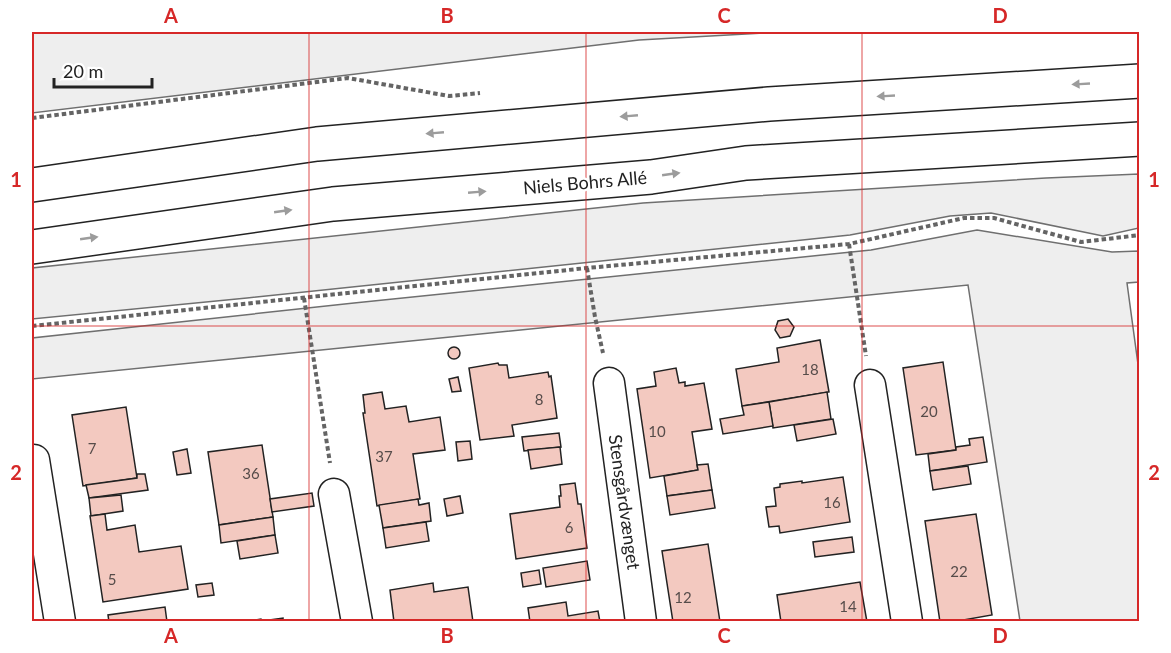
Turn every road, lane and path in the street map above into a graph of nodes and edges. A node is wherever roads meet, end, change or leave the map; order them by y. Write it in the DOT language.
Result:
graph roads {
  1 [pos="1140,81"];
  2 [pos="484,93"];
  3 [pos="32,118"];
  4 [pos="1140,139"];
  5 [pos="32,184"];
  6 [pos="1140,235"];
  7 [pos="849,244"];
  8 [pos="32,247"];
  9 [pos="587,268"];
  10 [pos="304,298"];
  11 [pos="595,318"];
  12 [pos="32,326"];
  13 [pos="609,383"];
  14 [pos="870,385"];
  15 [pos="34,460"];
  16 [pos="334,494"];
  17 [pos="60,621"];
  18 [pos="357,621"];
  19 [pos="641,621"];
  20 [pos="908,621"];
  1 -- 5 [label="street, one-way"];
  2 -- 3 [label="path"];
  8 -- 4 [label="street, Niels Bohrs Allé, one-way"];
  6 -- 7 [label="path"];
  7 -- 9 [label="path"];
  7 -- 14 [label="path"];
  9 -- 10 [label="path"];
  9 -- 11 [label="path"];
  10 -- 12 [label="path"];
  10 -- 16 [label="path"];
  13 -- 19 [label="street, Stensgårdvænget"];
  14 -- 20 [label="street"];
  15 -- 17 [label="street"];
  16 -- 18 [label="street"];
}
